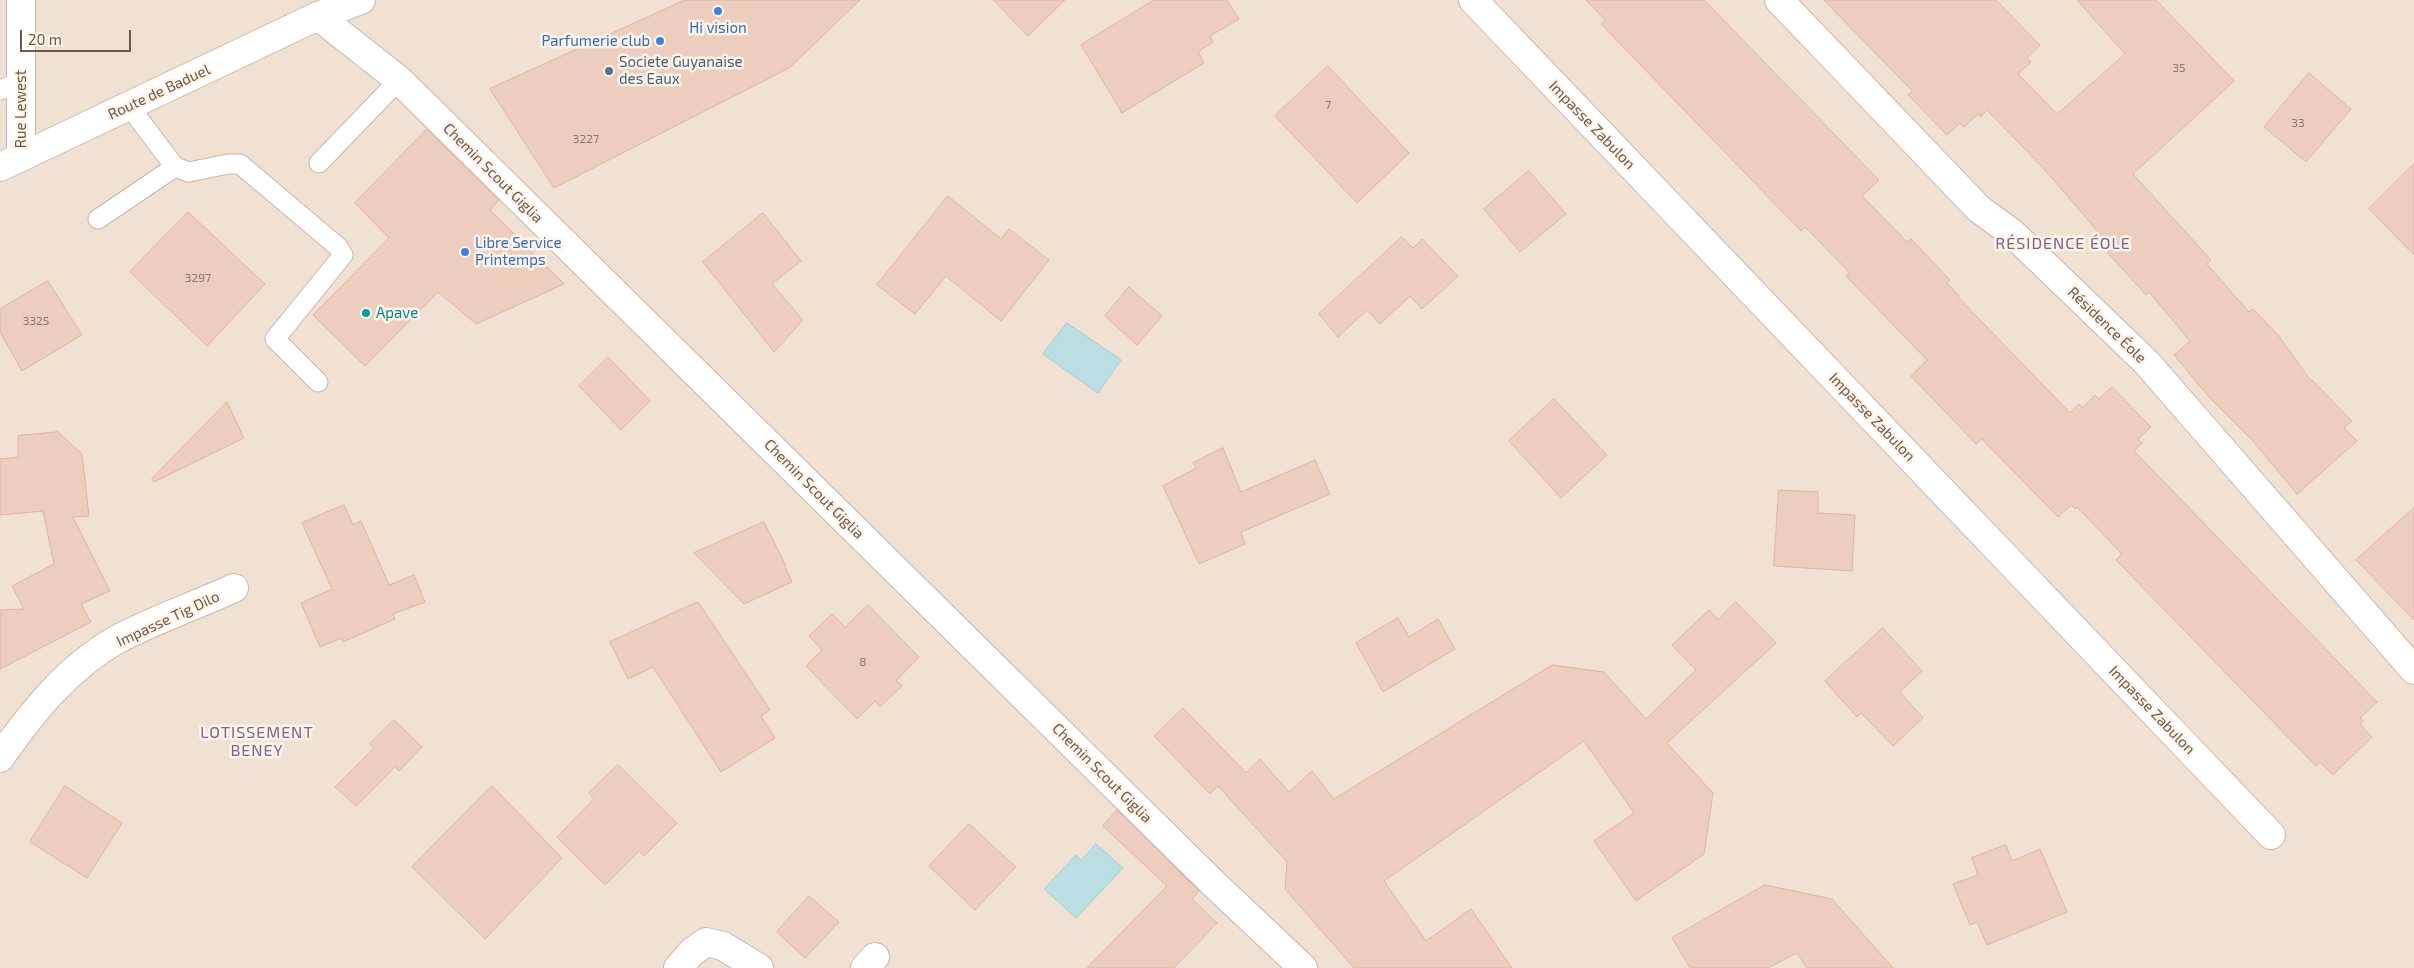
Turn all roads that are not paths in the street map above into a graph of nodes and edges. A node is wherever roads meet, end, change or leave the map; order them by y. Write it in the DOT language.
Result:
graph roads {
  1 [pos="22,0"];
  2 [pos="342,0"];
  3 [pos="361,0"];
  4 [pos="1473,0"];
  5 [pos="1779,0"];
  6 [pos="318,16"];
  7 [pos="399,80"];
  8 [pos="11,86"];
  9 [pos="129,106"];
  10 [pos="11,162"];
  11 [pos="320,163"];
  12 [pos="175,167"];
  13 [pos="98,219"];
  14 [pos="318,382"];
  15 [pos="234,588"];
  16 [pos="2414,670"];
  17 [pos="0,758"];
  18 [pos="2271,835"];
  19 [pos="678,968"];
  20 [pos="759,968"];
  21 [pos="1303,968"];
  1 -- 8 [label="street, Rue Lewest"];
  2 -- 6 [label="street, Route de Baduel"];
  3 -- 6 [label="street, Route de Baduel"];
  4 -- 18 [label="street, Impasse Zabulon"];
  5 -- 16 [label="street, Résidence Éole"];
  6 -- 7 [label="street, Chemin Scout Giglia"];
  6 -- 9 [label="street, Route de Baduel"];
  7 -- 11 [label="lane"];
  7 -- 21 [label="street, Chemin Scout Giglia"];
  8 -- 10 [label="street, Rue Lewest"];
  9 -- 10 [label="street, Route de Baduel"];
  9 -- 12 [label="lane"];
  12 -- 13 [label="lane"];
  12 -- 14 [label="lane"];
  15 -- 17 [label="street, Impasse Tig Dilo"];
  19 -- 20 [label="street"];
}
